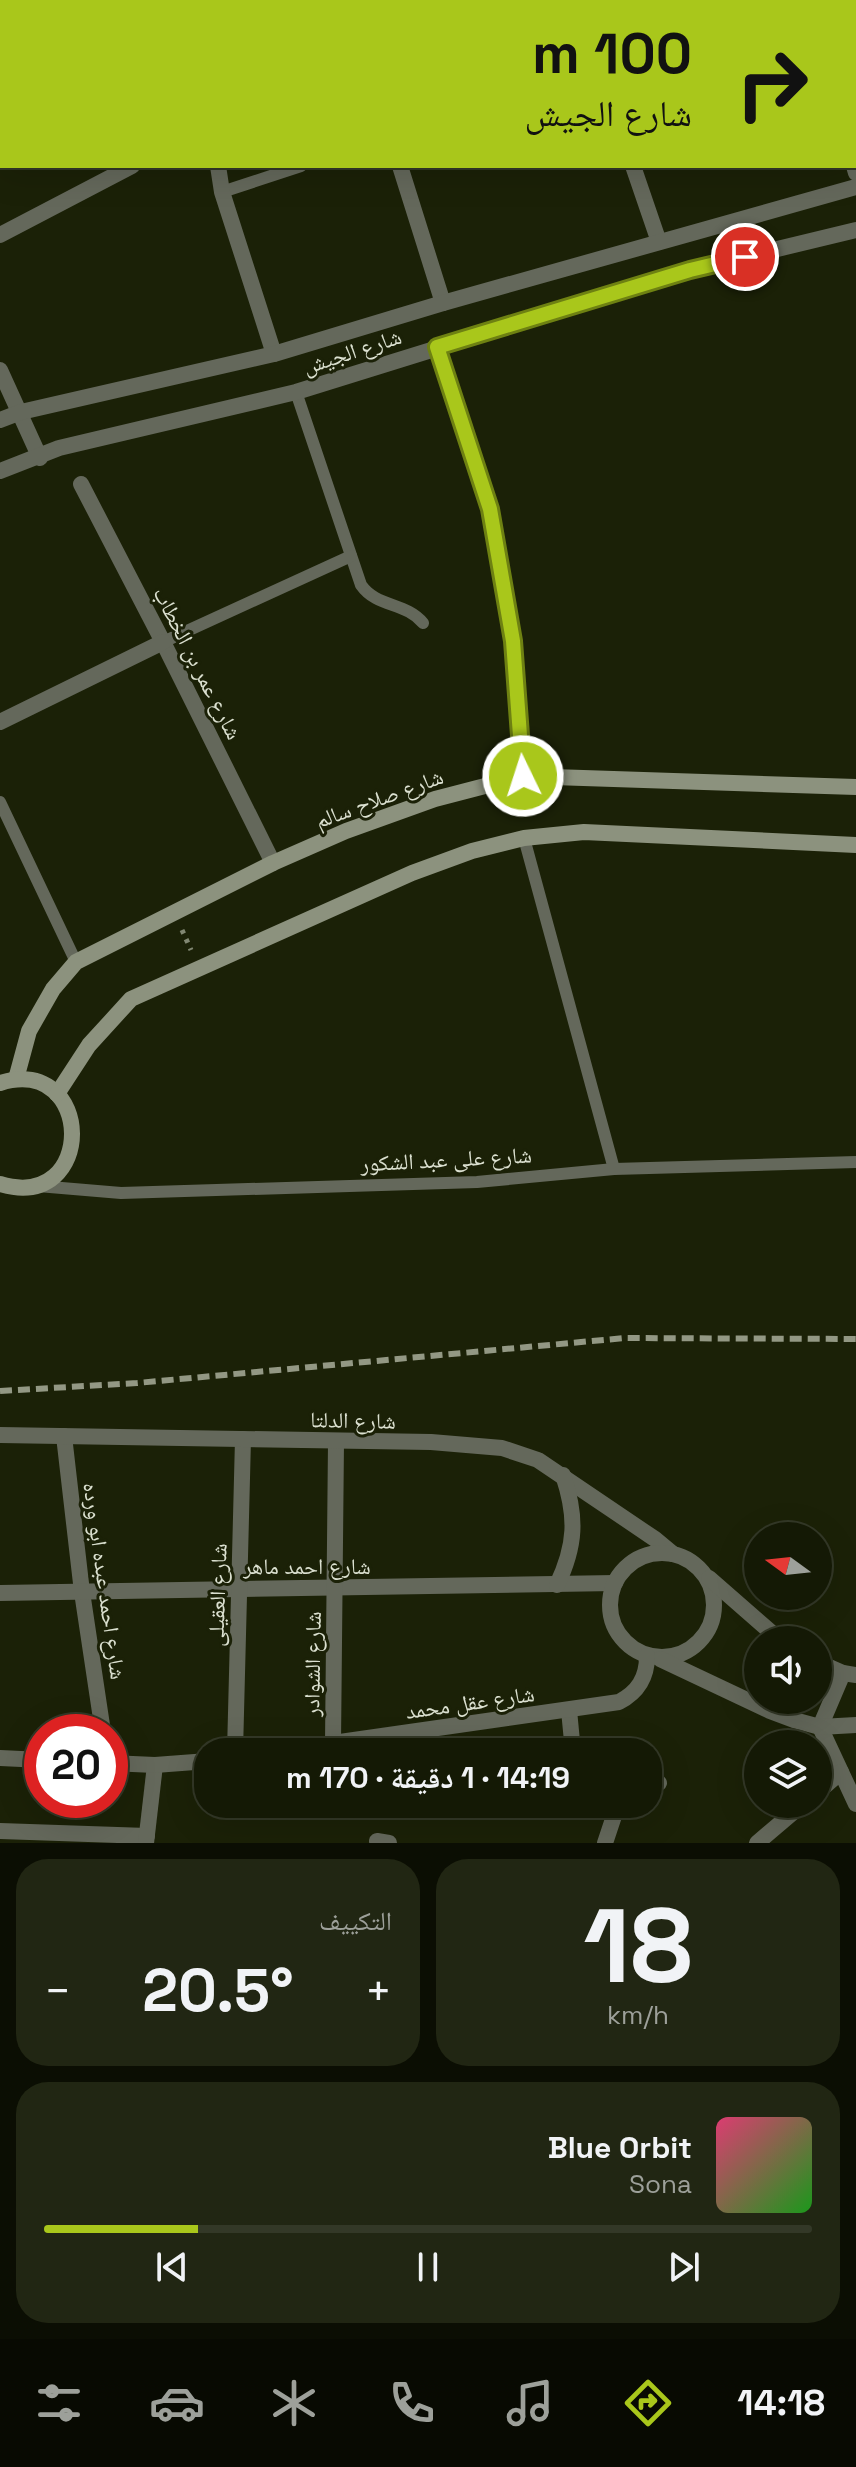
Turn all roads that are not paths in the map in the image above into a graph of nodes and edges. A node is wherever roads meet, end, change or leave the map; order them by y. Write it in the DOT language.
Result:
graph roads {
  1 [pos="128,168"];
  2 [pos="218,168"];
  3 [pos="295,168"];
  4 [pos="401,168"];
  5 [pos="634,168"];
  6 [pos="856,187"];
  7 [pos="222,192"];
  8 [pos="856,230"];
  9 [pos="0,235"];
  10 [pos="659,242"];
  11 [pos="443,303"];
  12 [pos="437,347"];
  13 [pos="274,354"];
  14 [pos="0,370"];
  15 [pos="296,392"];
  16 [pos="21,412"];
  17 [pos="0,420"];
  18 [pos="40,458"];
  19 [pos="0,471"];
  20 [pos="81,484"];
  21 [pos="351,556"];
  22 [pos="423,623"];
  23 [pos="163,642"];
  24 [pos="0,722"];
  25 [pos="523,776"];
  26 [pos="856,787"];
  27 [pos="0,802"];
  28 [pos="524,838"];
  29 [pos="856,845"];
  30 [pos="273,863"];
  31 [pos="76,962"];
  32 [pos="5,1081"];
  33 [pos="57,1094"];
  34 [pos="856,1162"];
  35 [pos="614,1169"];
  36 [pos="1,1185"];
  37 [pos="38,1186"];
  38 [pos="0,1435"];
  39 [pos="64,1436"];
  40 [pos="243,1439"];
  41 [pos="336,1442"];
  42 [pos="563,1475"];
  43 [pos="673,1554"];
  44 [pos="703,1572"];
  45 [pos="615,1583"];
  46 [pos="557,1585"];
  47 [pos="239,1588"];
  48 [pos="335,1588"];
  49 [pos="82,1592"];
  50 [pos="0,1593"];
  51 [pos="764,1626"];
  52 [pos="653,1657"];
  53 [pos="850,1674"];
  54 [pos="569,1710"];
  55 [pos="100,1714"];
  56 [pos="856,1725"];
  57 [pos="820,1727"];
  58 [pos="235,1738"];
  59 [pos="333,1738"];
  60 [pos="369,1738"];
  61 [pos="572,1738"];
  62 [pos="0,1758"];
  63 [pos="24,1759"];
  64 [pos="194,1762"];
  65 [pos="128,1764"];
  66 [pos="155,1765"];
  67 [pos="841,1772"];
  68 [pos="832,1780"];
  69 [pos="856,1804"];
  70 [pos="613,1818"];
  71 [pos="786,1818"];
  72 [pos="0,1831"];
  73 [pos="146,1839"];
  74 [pos="605,1843"];
  75 [pos="757,1843"];
  1 -- 9 [label="street"];
  2 -- 7 [label="street"];
  3 -- 7 [label="lane"];
  4 -- 11 [label="street"];
  5 -- 10 [label="street"];
  6 -- 10 [label="street, شارع الجيش"];
  7 -- 13 [label="street"];
  8 -- 12 [label="street, شارع الجيش"];
  10 -- 11 [label="street, شارع الجيش"];
  11 -- 13 [label="street, شارع الجيش"];
  12 -- 15 [label="street, شارع الجيش"];
  12 -- 25 [label="lane"];
  13 -- 16 [label="street, شارع الجيش"];
  14 -- 16 [label="street"];
  15 -- 18 [label="street, شارع الجيش"];
  15 -- 21 [label="lane"];
  16 -- 17 [label="street, شارع الجيش"];
  16 -- 18 [label="street"];
  18 -- 19 [label="street, شارع الجيش"];
  20 -- 23 [label="street, شارع عمر بن الخطاب"];
  21 -- 22 [label="lane"];
  21 -- 23 [label="lane"];
  23 -- 24 [label="street"];
  23 -- 30 [label="street, شارع عمر بن الخطاب"];
  25 -- 26 [label="main road, شارع صلاح سالم"];
  25 -- 30 [label="main road, شارع صلاح سالم"];
  27 -- 31 [label="lane"];
  28 -- 29 [label="main road"];
  28 -- 33 [label="main road"];
  28 -- 35 [label="lane"];
  30 -- 31 [label="main road, شارع صلاح سالم"];
  31 -- 32 [label="main road, شارع صلاح سالم"];
  32 -- 33 [label="main road"];
  33 -- 37 [label="main road"];
  34 -- 35 [label="lane, شارع على عبد الشكور"];
  35 -- 37 [label="lane, شارع على عبد الشكور"];
  36 -- 37 [label="main road"];
  38 -- 39 [label="street, شارع الدلتا"];
  39 -- 40 [label="street, شارع الدلتا"];
  39 -- 49 [label="street, شارع احمد عبده ابو ورده"];
  40 -- 41 [label="street, شارع الدلتا"];
  40 -- 47 [label="street, شارع العقيلى"];
  41 -- 42 [label="street, شارع الدلتا"];
  41 -- 48 [label="street, شارع الشوادر"];
  42 -- 43 [label="street, شارع الدلتا"];
  42 -- 46 [label="street"];
  43 -- 44 [label="street"];
  43 -- 45 [label="street"];
  44 -- 51 [label="street"];
  44 -- 52 [label="street"];
  45 -- 46 [label="street, شارع احمد ماهر"];
  45 -- 52 [label="street"];
  46 -- 48 [label="street, شارع احمد ماهر"];
  47 -- 48 [label="street, شارع احمد ماهر"];
  47 -- 49 [label="street, شارع احمد ماهر"];
  47 -- 58 [label="street, شارع العقيلى"];
  48 -- 59 [label="street, شارع الشوادر"];
  49 -- 50 [label="street, شارع احمد ماهر"];
  49 -- 55 [label="street, شارع احمد عبده ابو ورده"];
  52 -- 54 [label="street, شارع عقل محمد"];
  52 -- 57 [label="street"];
  53 -- 57 [label="street"];
  54 -- 60 [label="street, شارع عقل محمد"];
  54 -- 61 [label="street"];
  56 -- 57 [label="street"];
  57 -- 67 [label="street"];
  62 -- 63 [label="street"];
  64 -- 66 [label="street"];
  65 -- 66 [label="street"];
  66 -- 73 [label="street"];
  67 -- 68 [label="street"];
  67 -- 69 [label="street"];
  70 -- 74 [label="street"];
  71 -- 75 [label="street"];
  72 -- 73 [label="street"];
}
